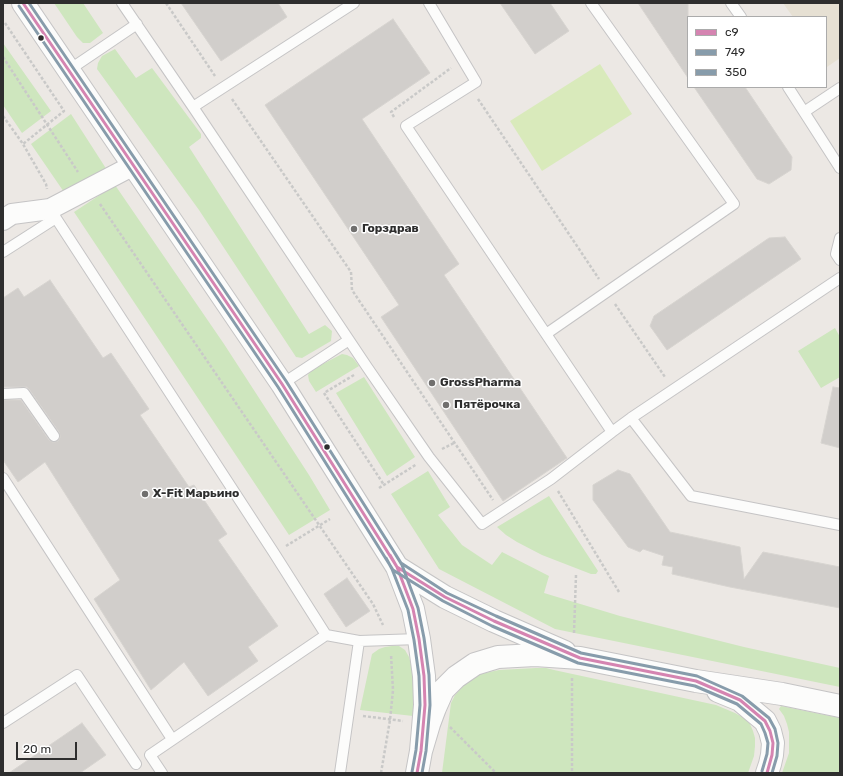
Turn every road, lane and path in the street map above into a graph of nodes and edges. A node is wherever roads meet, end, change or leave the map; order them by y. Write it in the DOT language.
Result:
graph roads {
  1 [pos="23,3"];
  2 [pos="122,3"];
  3 [pos="166,3"];
  4 [pos="354,3"];
  5 [pos="429,3"];
  6 [pos="591,3"];
  7 [pos="731,3"];
  8 [pos="740,16"];
  9 [pos="4,23"];
  10 [pos="137,24"];
  11 [pos="3,57"];
  12 [pos="69,70"];
  13 [pos="470,86"];
  14 [pos="223,88"];
  15 [pos="789,88"];
  16 [pos="840,88"];
  17 [pos="193,107"];
  18 [pos="804,112"];
  19 [pos="3,116"];
  20 [pos="47,124"];
  21 [pos="22,144"];
  22 [pos="134,165"];
  23 [pos="840,168"];
  24 [pos="89,188"];
  25 [pos="53,213"];
  26 [pos="3,220"];
  27 [pos="840,238"];
  28 [pos="3,252"];
  29 [pos="840,260"];
  30 [pos="840,278"];
  31 [pos="607,292"];
  32 [pos="546,334"];
  33 [pos="349,340"];
  34 [pos="367,367"];
  35 [pos="282,384"];
  36 [pos="674,389"];
  37 [pos="3,394"];
  38 [pos="631,418"];
  39 [pos="612,432"];
  40 [pos="54,436"];
  41 [pos="3,478"];
  42 [pos="551,479"];
  43 [pos="384,485"];
  44 [pos="500,512"];
  45 [pos="330,519"];
  46 [pos="840,525"];
  47 [pos="319,526"];
  48 [pos="274,553"];
  49 [pos="397,567"];
  50 [pos="576,575"];
  51 [pos="619,592"];
  52 [pos="326,635"];
  53 [pos="574,637"];
  54 [pos="419,639"];
  55 [pos="390,640"];
  56 [pos="360,642"];
  57 [pos="576,666"];
  58 [pos="696,681"];
  59 [pos="840,706"];
  60 [pos="349,715"];
  61 [pos="390,720"];
  62 [pos="404,721"];
  63 [pos="3,723"];
  64 [pos="448,726"];
  65 [pos="172,739"];
  66 [pos="421,750"];
  67 [pos="136,764"];
  68 [pos="162,773"];
  69 [pos="340,773"];
  70 [pos="381,773"];
  71 [pos="417,773"];
  72 [pos="496,773"];
  73 [pos="572,773"];
  74 [pos="767,773"];
  1 -- 12 [label="main road"];
  2 -- 10 [label="lane"];
  3 -- 14 [label="path"];
  4 -- 14 [label="lane"];
  5 -- 13 [label="lane"];
  6 -- 31 [label="lane"];
  7 -- 8 [label="lane"];
  9 -- 20 [label="path"];
  10 -- 12 [label="lane"];
  10 -- 17 [label="lane"];
  11 -- 20 [label="path"];
  12 -- 22 [label="main road"];
  13 -- 31 [label="path"];
  13 -- 32 [label="lane"];
  14 -- 17 [label="lane"];
  14 -- 44 [label="path"];
  15 -- 18 [label="lane"];
  16 -- 18 [label="lane"];
  17 -- 33 [label="lane"];
  18 -- 23 [label="lane"];
  19 -- 21 [label="path"];
  20 -- 21 [label="path"];
  20 -- 24 [label="path"];
  21 -- 25 [label="path"];
  22 -- 24 [label="street"];
  22 -- 35 [label="main road"];
  24 -- 25 [label="street"];
  24 -- 47 [label="path"];
  25 -- 26 [label="street"];
  25 -- 28 [label="lane"];
  25 -- 48 [label="lane"];
  27 -- 29 [label="lane"];
  30 -- 36 [label="lane"];
  31 -- 32 [label="lane"];
  31 -- 36 [label="path"];
  32 -- 39 [label="lane"];
  33 -- 34 [label="lane"];
  33 -- 35 [label="lane"];
  34 -- 43 [label="path"];
  34 -- 44 [label="lane"];
  35 -- 49 [label="main road"];
  36 -- 38 [label="lane"];
  37 -- 40 [label="lane"];
  38 -- 39 [label="lane"];
  38 -- 46 [label="lane"];
  39 -- 42 [label="lane"];
  41 -- 65 [label="lane"];
  42 -- 44 [label="lane"];
  42 -- 51 [label="path"];
  45 -- 47 [label="path"];
  47 -- 48 [label="path"];
  47 -- 55 [label="path"];
  48 -- 52 [label="lane"];
  49 -- 54 [label="main road"];
  49 -- 57 [label="main road"];
  50 -- 53 [label="path"];
  52 -- 56 [label="lane"];
  52 -- 65 [label="lane"];
  54 -- 55 [label="lane"];
  54 -- 66 [label="main road"];
  55 -- 56 [label="lane"];
  55 -- 61 [label="path"];
  56 -- 60 [label="lane"];
  57 -- 58 [label="main road"];
  57 -- 66 [label="main road"];
  57 -- 73 [label="path"];
  58 -- 59 [label="main road"];
  58 -- 74 [label="main road"];
  60 -- 61 [label="path"];
  60 -- 69 [label="lane"];
  61 -- 62 [label="path"];
  61 -- 70 [label="path"];
  63 -- 67 [label="lane"];
  64 -- 72 [label="path"];
  65 -- 68 [label="lane"];
  66 -- 71 [label="main road"];
}
